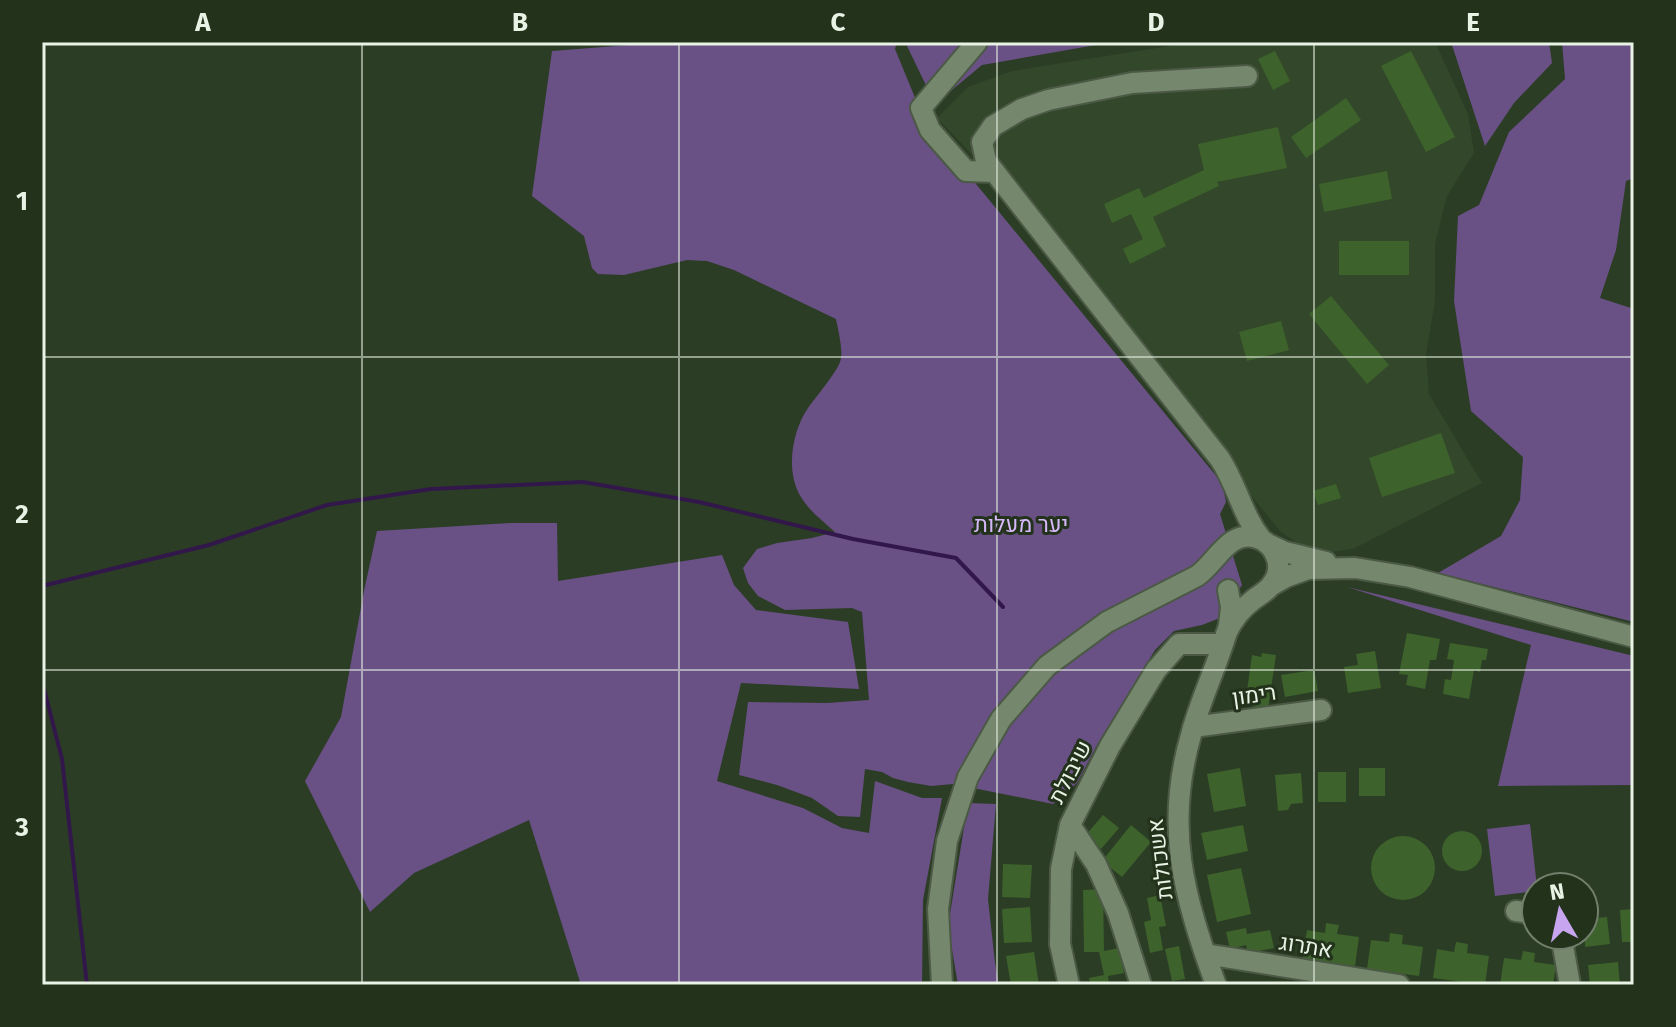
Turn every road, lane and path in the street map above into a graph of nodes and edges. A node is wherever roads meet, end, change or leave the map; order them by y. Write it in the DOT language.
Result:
graph roads {
  1 [pos="977,42"];
  2 [pos="1247,76"];
  3 [pos="995,172"];
  4 [pos="1235,489"];
  5 [pos="1264,541"];
  6 [pos="1223,549"];
  7 [pos="1346,567"];
  8 [pos="1180,586"];
  9 [pos="1227,589"];
  10 [pos="1267,589"];
  11 [pos="1634,637"];
  12 [pos="1224,639"];
  13 [pos="1321,710"];
  14 [pos="1193,727"];
  15 [pos="1070,825"];
  16 [pos="1564,951"];
  17 [pos="1205,954"];
  18 [pos="942,985"];
  19 [pos="1069,985"];
  20 [pos="1141,985"];
  21 [pos="1216,985"];
  22 [pos="1399,985"];
  23 [pos="1570,985"];
  1 -- 3 [label="street"];
  2 -- 3 [label="street"];
  3 -- 4 [label="street"];
  4 -- 5 [label="street"];
  4 -- 6 [label="street"];
  5 -- 6 [label="street"];
  5 -- 7 [label="street, אשכולות"];
  5 -- 10 [label="street"];
  6 -- 8 [label="street"];
  6 -- 9 [label="street"];
  7 -- 10 [label="street, אשכולות"];
  7 -- 11 [label="street, אשכולות"];
  8 -- 9 [label="street"];
  8 -- 18 [label="street"];
  9 -- 10 [label="street"];
  9 -- 12 [label="street, אשכולות"];
  10 -- 12 [label="street, אשכולות"];
  12 -- 14 [label="street, אשכולות"];
  12 -- 15 [label="street, שיבולת"];
  13 -- 14 [label="street, רימון"];
  14 -- 17 [label="street, אשכולות"];
  15 -- 19 [label="street, שיבולת"];
  15 -- 20 [label="street"];
  16 -- 23 [label="street"];
  17 -- 21 [label="street, אשכולות"];
  17 -- 22 [label="street, אתרוג"];
}
